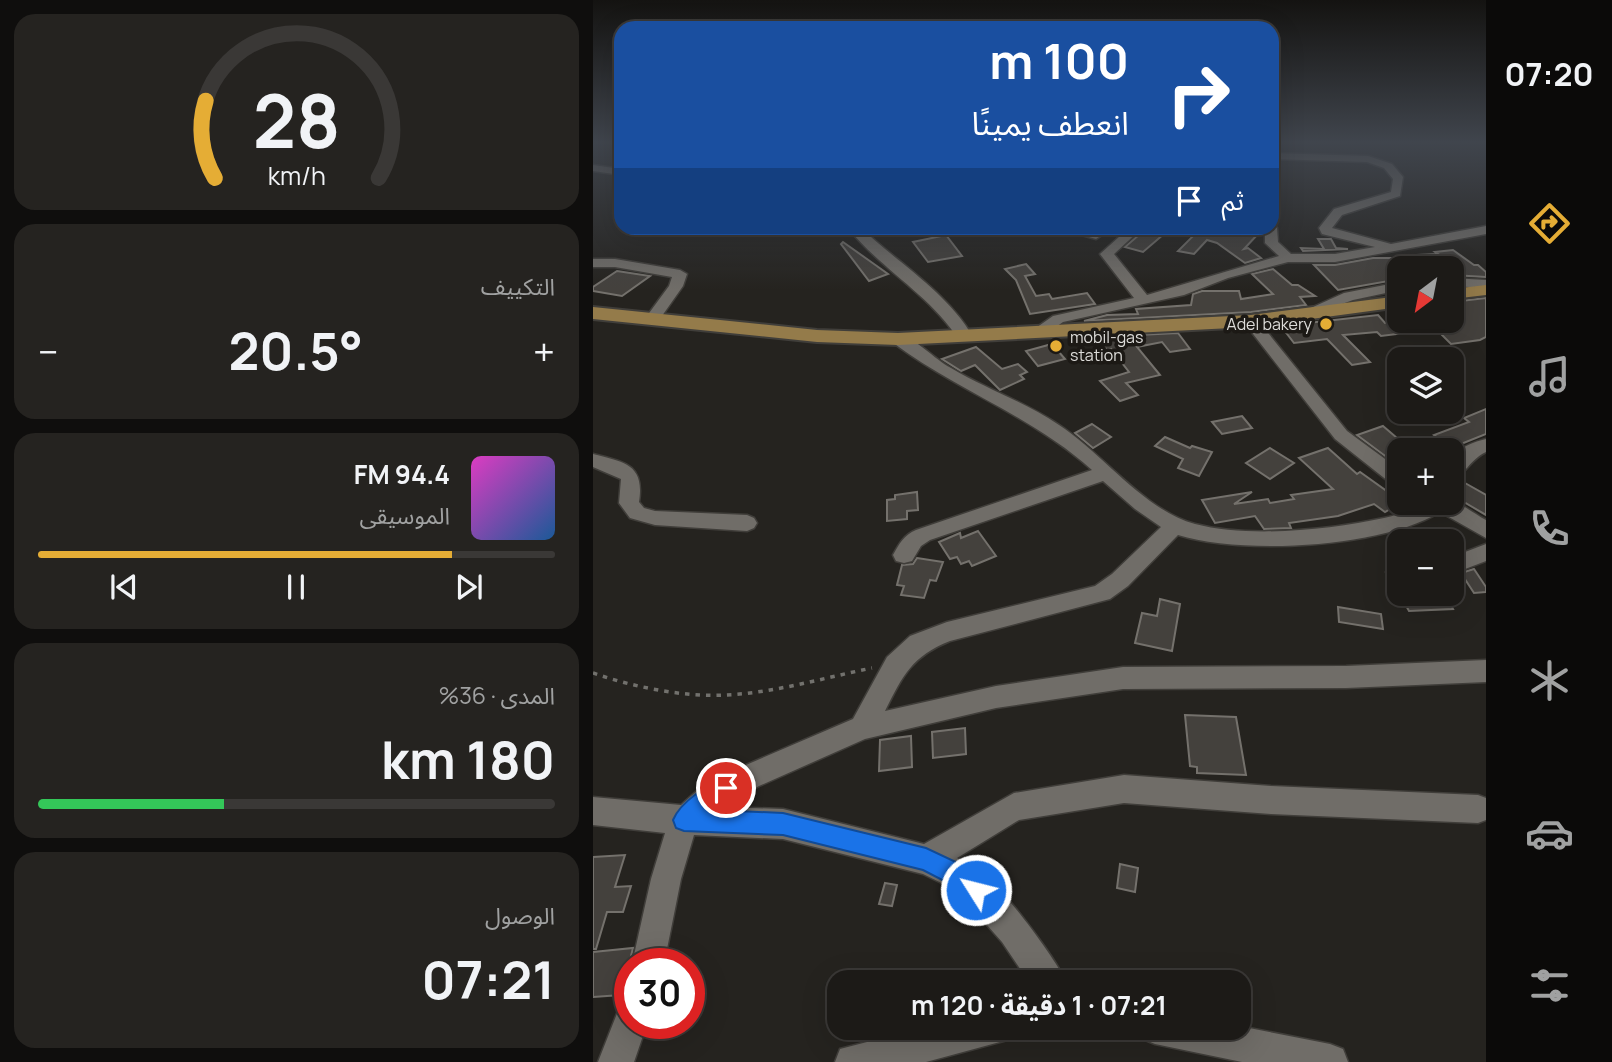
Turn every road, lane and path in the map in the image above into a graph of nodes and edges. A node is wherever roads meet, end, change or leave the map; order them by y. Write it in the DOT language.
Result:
graph roads {
  1 [pos="1397,191"];
  2 [pos="1486,230"];
  3 [pos="861,235"];
  4 [pos="1098,235"];
  5 [pos="1127,235"];
  6 [pos="1271,235"];
  7 [pos="1413,245"];
  8 [pos="1108,251"];
  9 [pos="1288,258"];
  10 [pos="593,263"];
  11 [pos="1465,283"];
  12 [pos="1486,284"];
  13 [pos="1387,289"];
  14 [pos="1486,290"];
  15 [pos="1465,292"];
  16 [pos="1143,300"];
  17 [pos="1387,303"];
  18 [pos="1309,312"];
  19 [pos="593,313"];
  20 [pos="651,320"];
  21 [pos="1251,321"];
  22 [pos="1038,333"];
  23 [pos="965,337"];
  24 [pos="898,339"];
  25 [pos="1486,445"];
  26 [pos="1464,457"];
  27 [pos="593,460"];
  28 [pos="1387,470"];
  29 [pos="1106,472"];
  30 [pos="1419,515"];
  31 [pos="1460,515"];
  32 [pos="747,523"];
  33 [pos="1175,525"];
  34 [pos="1486,530"];
  35 [pos="1486,552"];
  36 [pos="904,555"];
  37 [pos="1464,561"];
  38 [pos="896,664"];
  39 [pos="1486,671"];
  40 [pos="593,673"];
  41 [pos="862,728"];
  42 [pos="1478,809"];
  43 [pos="593,811"];
  44 [pos="684,820"];
  45 [pos="926,860"];
  46 [pos="651,948"];
  47 [pos="1041,970"];
  48 [pos="624,1039"];
  49 [pos="944,1040"];
  50 [pos="1220,1040"];
  51 [pos="616,1062"];
  52 [pos="853,1062"];
  53 [pos="1330,1062"];
  1 -- 7 [label="street"];
  2 -- 7 [label="street"];
  3 -- 23 [label="street"];
  4 -- 8 [label="street"];
  5 -- 8 [label="street"];
  6 -- 9 [label="street"];
  7 -- 9 [label="street"];
  8 -- 16 [label="street"];
  9 -- 16 [label="street"];
  10 -- 20 [label="street"];
  11 -- 12 [label="street"];
  13 -- 18 [label="street"];
  14 -- 15 [label="main road"];
  16 -- 22 [label="street"];
  17 -- 18 [label="main road"];
  18 -- 21 [label="main road"];
  19 -- 20 [label="main road"];
  20 -- 24 [label="main road"];
  21 -- 22 [label="main road"];
  21 -- 28 [label="street"];
  22 -- 23 [label="main road"];
  23 -- 24 [label="main road"];
  24 -- 29 [label="street"];
  25 -- 26 [label="street"];
  27 -- 32 [label="street"];
  29 -- 33 [label="street"];
  29 -- 36 [label="street"];
  30 -- 33 [label="street"];
  31 -- 34 [label="street"];
  33 -- 38 [label="street"];
  35 -- 37 [label="street"];
  38 -- 40 [label="path"];
  38 -- 41 [label="street"];
  39 -- 41 [label="street"];
  41 -- 44 [label="street"];
  42 -- 45 [label="street"];
  43 -- 44 [label="street"];
  44 -- 45 [label="street"];
  44 -- 46 [label="street"];
  45 -- 47 [label="street"];
  48 -- 51 [label="street"];
  49 -- 52 [label="street"];
  50 -- 53 [label="street"];
}
